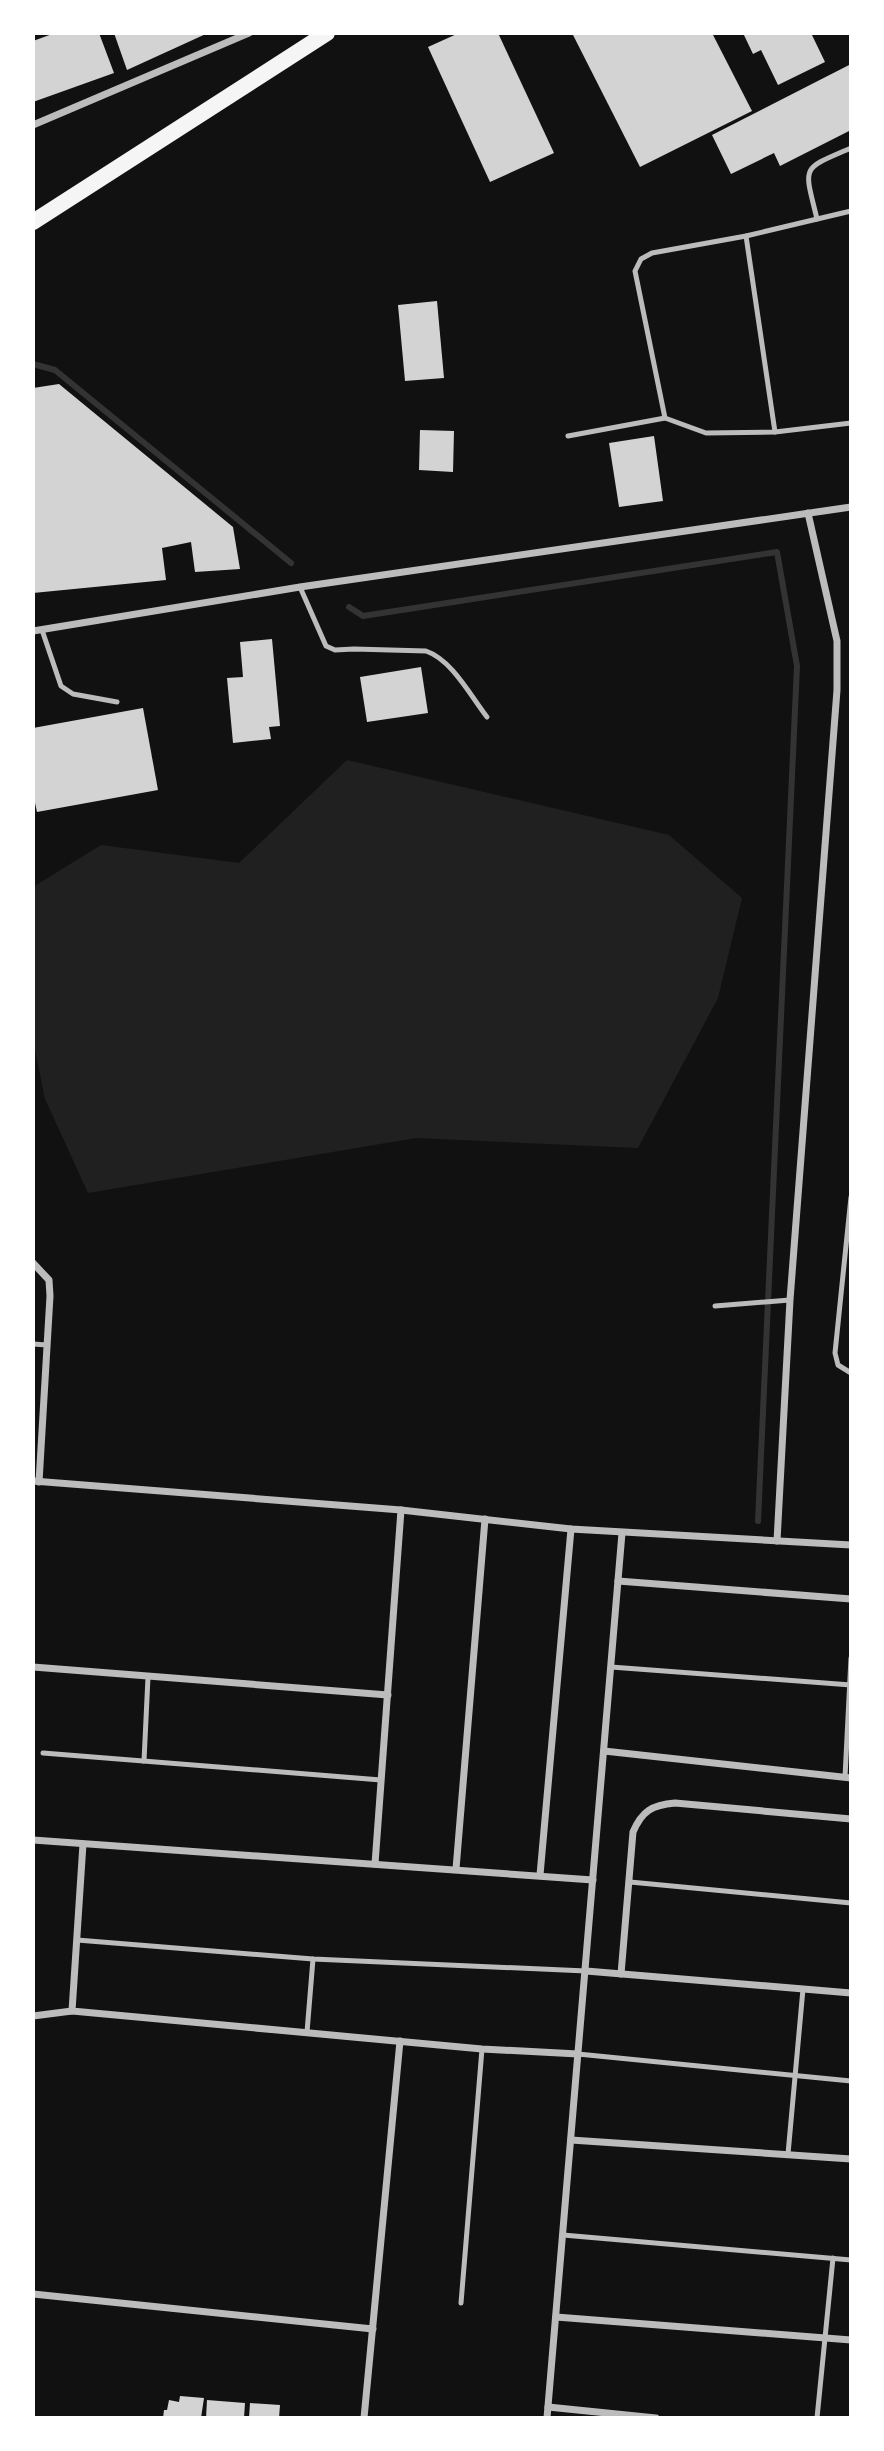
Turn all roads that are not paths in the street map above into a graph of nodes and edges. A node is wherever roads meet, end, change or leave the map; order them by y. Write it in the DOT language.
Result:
graph roads {
  1 [pos="249,33"];
  2 [pos="327,33"];
  3 [pos="33,125"];
  4 [pos="851,148"];
  5 [pos="851,211"];
  6 [pos="817,219"];
  7 [pos="33,222"];
  8 [pos="746,236"];
  9 [pos="665,418"];
  10 [pos="851,423"];
  11 [pos="775,432"];
  12 [pos="568,436"];
  13 [pos="851,507"];
  14 [pos="808,513"];
  15 [pos="300,587"];
  16 [pos="37,631"];
  17 [pos="117,702"];
  18 [pos="486,717"];
  19 [pos="851,1197"];
  20 [pos="33,1263"];
  21 [pos="790,1300"];
  22 [pos="715,1306"];
  23 [pos="33,1344"];
  24 [pos="47,1345"];
  25 [pos="851,1373"];
  26 [pos="33,1431"];
  27 [pos="42,1432"];
  28 [pos="36,1481"];
  29 [pos="401,1510"];
  30 [pos="485,1519"];
  31 [pos="571,1529"];
  32 [pos="622,1533"];
  33 [pos="777,1541"];
  34 [pos="851,1545"];
  35 [pos="618,1581"];
  36 [pos="851,1599"];
  37 [pos="851,1658"];
  38 [pos="33,1667"];
  39 [pos="611,1667"];
  40 [pos="148,1677"];
  41 [pos="850,1685"];
  42 [pos="388,1695"];
  43 [pos="604,1751"];
  44 [pos="43,1753"];
  45 [pos="144,1761"];
  46 [pos="848,1777"];
  47 [pos="381,1780"];
  48 [pos="851,1819"];
  49 [pos="33,1840"];
  50 [pos="83,1844"];
  51 [pos="375,1864"];
  52 [pos="456,1869"];
  53 [pos="540,1875"];
  54 [pos="593,1880"];
  55 [pos="630,1882"];
  56 [pos="851,1903"];
  57 [pos="77,1940"];
  58 [pos="313,1959"];
  59 [pos="586,1971"];
  60 [pos="621,1974"];
  61 [pos="803,1989"];
  62 [pos="851,1993"];
  63 [pos="72,2011"];
  64 [pos="33,2016"];
  65 [pos="307,2032"];
  66 [pos="400,2041"];
  67 [pos="482,2049"];
  68 [pos="578,2054"];
  69 [pos="796,2076"];
  70 [pos="851,2081"];
  71 [pos="571,2140"];
  72 [pos="788,2154"];
  73 [pos="851,2159"];
  74 [pos="563,2235"];
  75 [pos="833,2258"];
  76 [pos="851,2260"];
  77 [pos="33,2294"];
  78 [pos="461,2303"];
  79 [pos="556,2317"];
  80 [pos="373,2329"];
  81 [pos="826,2338"];
  82 [pos="851,2340"];
  83 [pos="548,2407"];
  84 [pos="364,2418"];
  85 [pos="547,2418"];
  86 [pos="656,2418"];
  87 [pos="817,2418"];
  1 -- 3 [label="street"];
  2 -- 7 [label="main road"];
  4 -- 6 [label="lane"];
  5 -- 6 [label="lane"];
  6 -- 8 [label="lane"];
  8 -- 9 [label="lane"];
  8 -- 11 [label="lane"];
  9 -- 11 [label="lane"];
  9 -- 12 [label="lane"];
  10 -- 11 [label="lane"];
  13 -- 14 [label="street"];
  14 -- 15 [label="street"];
  14 -- 21 [label="street"];
  15 -- 16 [label="street"];
  15 -- 18 [label="lane"];
  16 -- 17 [label="lane"];
  19 -- 25 [label="lane"];
  20 -- 24 [label="street"];
  21 -- 22 [label="lane"];
  21 -- 33 [label="street"];
  23 -- 24 [label="lane"];
  24 -- 27 [label="street"];
  26 -- 27 [label="street"];
  27 -- 28 [label="street"];
  28 -- 29 [label="street"];
  29 -- 30 [label="street"];
  29 -- 42 [label="street"];
  30 -- 31 [label="street"];
  30 -- 52 [label="street"];
  31 -- 32 [label="street"];
  31 -- 53 [label="street"];
  32 -- 33 [label="street"];
  32 -- 35 [label="street"];
  33 -- 34 [label="street"];
  35 -- 36 [label="street"];
  35 -- 39 [label="street"];
  37 -- 41 [label="lane"];
  38 -- 40 [label="street"];
  39 -- 41 [label="lane"];
  39 -- 43 [label="street"];
  40 -- 42 [label="street"];
  40 -- 45 [label="lane"];
  41 -- 46 [label="lane"];
  42 -- 47 [label="street"];
  43 -- 46 [label="street"];
  43 -- 54 [label="street"];
  44 -- 45 [label="lane"];
  45 -- 47 [label="lane"];
  47 -- 51 [label="street"];
  48 -- 55 [label="street"];
  49 -- 50 [label="street"];
  50 -- 51 [label="street"];
  50 -- 57 [label="street"];
  51 -- 52 [label="street"];
  52 -- 53 [label="street"];
  53 -- 54 [label="street"];
  54 -- 59 [label="street"];
  55 -- 56 [label="lane"];
  55 -- 60 [label="street"];
  57 -- 58 [label="lane"];
  57 -- 63 [label="street"];
  58 -- 59 [label="lane"];
  58 -- 65 [label="lane"];
  59 -- 60 [label="street"];
  59 -- 68 [label="street"];
  60 -- 61 [label="street"];
  61 -- 62 [label="street"];
  61 -- 69 [label="lane"];
  63 -- 64 [label="street"];
  63 -- 65 [label="street"];
  65 -- 66 [label="street"];
  66 -- 67 [label="street"];
  66 -- 80 [label="street"];
  67 -- 68 [label="street"];
  67 -- 78 [label="lane"];
  68 -- 69 [label="lane"];
  68 -- 71 [label="street"];
  69 -- 70 [label="lane"];
  69 -- 72 [label="lane"];
  71 -- 72 [label="street"];
  71 -- 74 [label="street"];
  72 -- 73 [label="street"];
  74 -- 75 [label="lane"];
  74 -- 79 [label="street"];
  75 -- 76 [label="lane"];
  75 -- 81 [label="lane"];
  77 -- 80 [label="street"];
  79 -- 81 [label="street"];
  79 -- 83 [label="street"];
  80 -- 84 [label="street"];
  81 -- 82 [label="street"];
  81 -- 87 [label="lane"];
  83 -- 85 [label="street"];
  83 -- 86 [label="street"];
}
